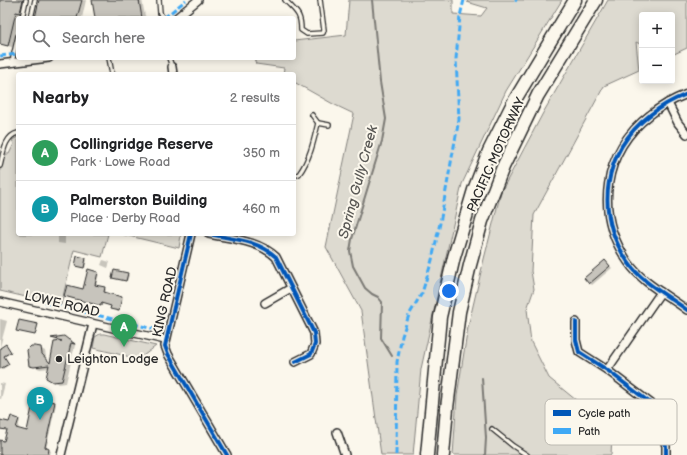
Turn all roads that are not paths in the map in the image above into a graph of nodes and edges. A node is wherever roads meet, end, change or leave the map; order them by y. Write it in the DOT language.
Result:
graph roads {
  1 [pos="26,0"];
  2 [pos="35,0"];
  3 [pos="158,0"];
  4 [pos="198,0"];
  5 [pos="285,0"];
  6 [pos="320,0"];
  7 [pos="575,0"];
  8 [pos="596,0"];
  9 [pos="22,16"];
  10 [pos="31,16"];
  11 [pos="162,16"];
  12 [pos="178,16"];
  13 [pos="28,60"];
  14 [pos="109,60"];
  15 [pos="170,60"];
  16 [pos="18,61"];
  17 [pos="0,64"];
  18 [pos="172,70"];
  19 [pos="112,72"];
  20 [pos="687,94"];
  21 [pos="668,103"];
  22 [pos="312,115"];
  23 [pos="318,123"];
  24 [pos="329,125"];
  25 [pos="16,134"];
  26 [pos="687,134"];
  27 [pos="0,166"];
  28 [pos="296,175"];
  29 [pos="191,236"];
  30 [pos="218,236"];
  31 [pos="291,288"];
  32 [pos="661,292"];
  33 [pos="0,302"];
  34 [pos="265,304"];
  35 [pos="687,310"];
  36 [pos="576,322"];
  37 [pos="93,324"];
  38 [pos="165,340"];
  39 [pos="294,362"];
  40 [pos="607,370"];
  41 [pos="645,399"];
  42 [pos="492,429"];
  43 [pos="337,432"];
  44 [pos="666,445"];
  45 [pos="61,455"];
  46 [pos="227,455"];
  47 [pos="345,455"];
  48 [pos="427,455"];
  49 [pos="443,455"];
  50 [pos="527,455"];
  51 [pos="666,455"];
  1 -- 9 [label="lane"];
  2 -- 10 [label="lane"];
  3 -- 11 [label="lane"];
  4 -- 12 [label="street"];
  5 -- 6 [label="lane"];
  7 -- 48 [label="highway, PACIFIC MOTORWAY"];
  8 -- 49 [label="highway, PACIFIC MOTORWAY"];
  13 -- 16 [label="street"];
  14 -- 19 [label="lane"];
  15 -- 18 [label="lane"];
  16 -- 17 [label="street"];
  20 -- 21 [label="street"];
  21 -- 26 [label="street"];
  21 -- 32 [label="street"];
  22 -- 23 [label="lane"];
  23 -- 24 [label="lane"];
  23 -- 28 [label="lane"];
  25 -- 27 [label="lane"];
  29 -- 38 [label="street, KING ROAD"];
  30 -- 31 [label="street"];
  31 -- 34 [label="street"];
  31 -- 39 [label="street"];
  32 -- 35 [label="street"];
  32 -- 40 [label="street"];
  33 -- 37 [label="street, LOWE ROAD"];
  36 -- 40 [label="street"];
  37 -- 38 [label="street, LOWE ROAD"];
  37 -- 45 [label="street"];
  38 -- 46 [label="street, KING ROAD"];
  40 -- 41 [label="street"];
  42 -- 50 [label="lane"];
  43 -- 47 [label="street"];
  44 -- 51 [label="street"];
}
